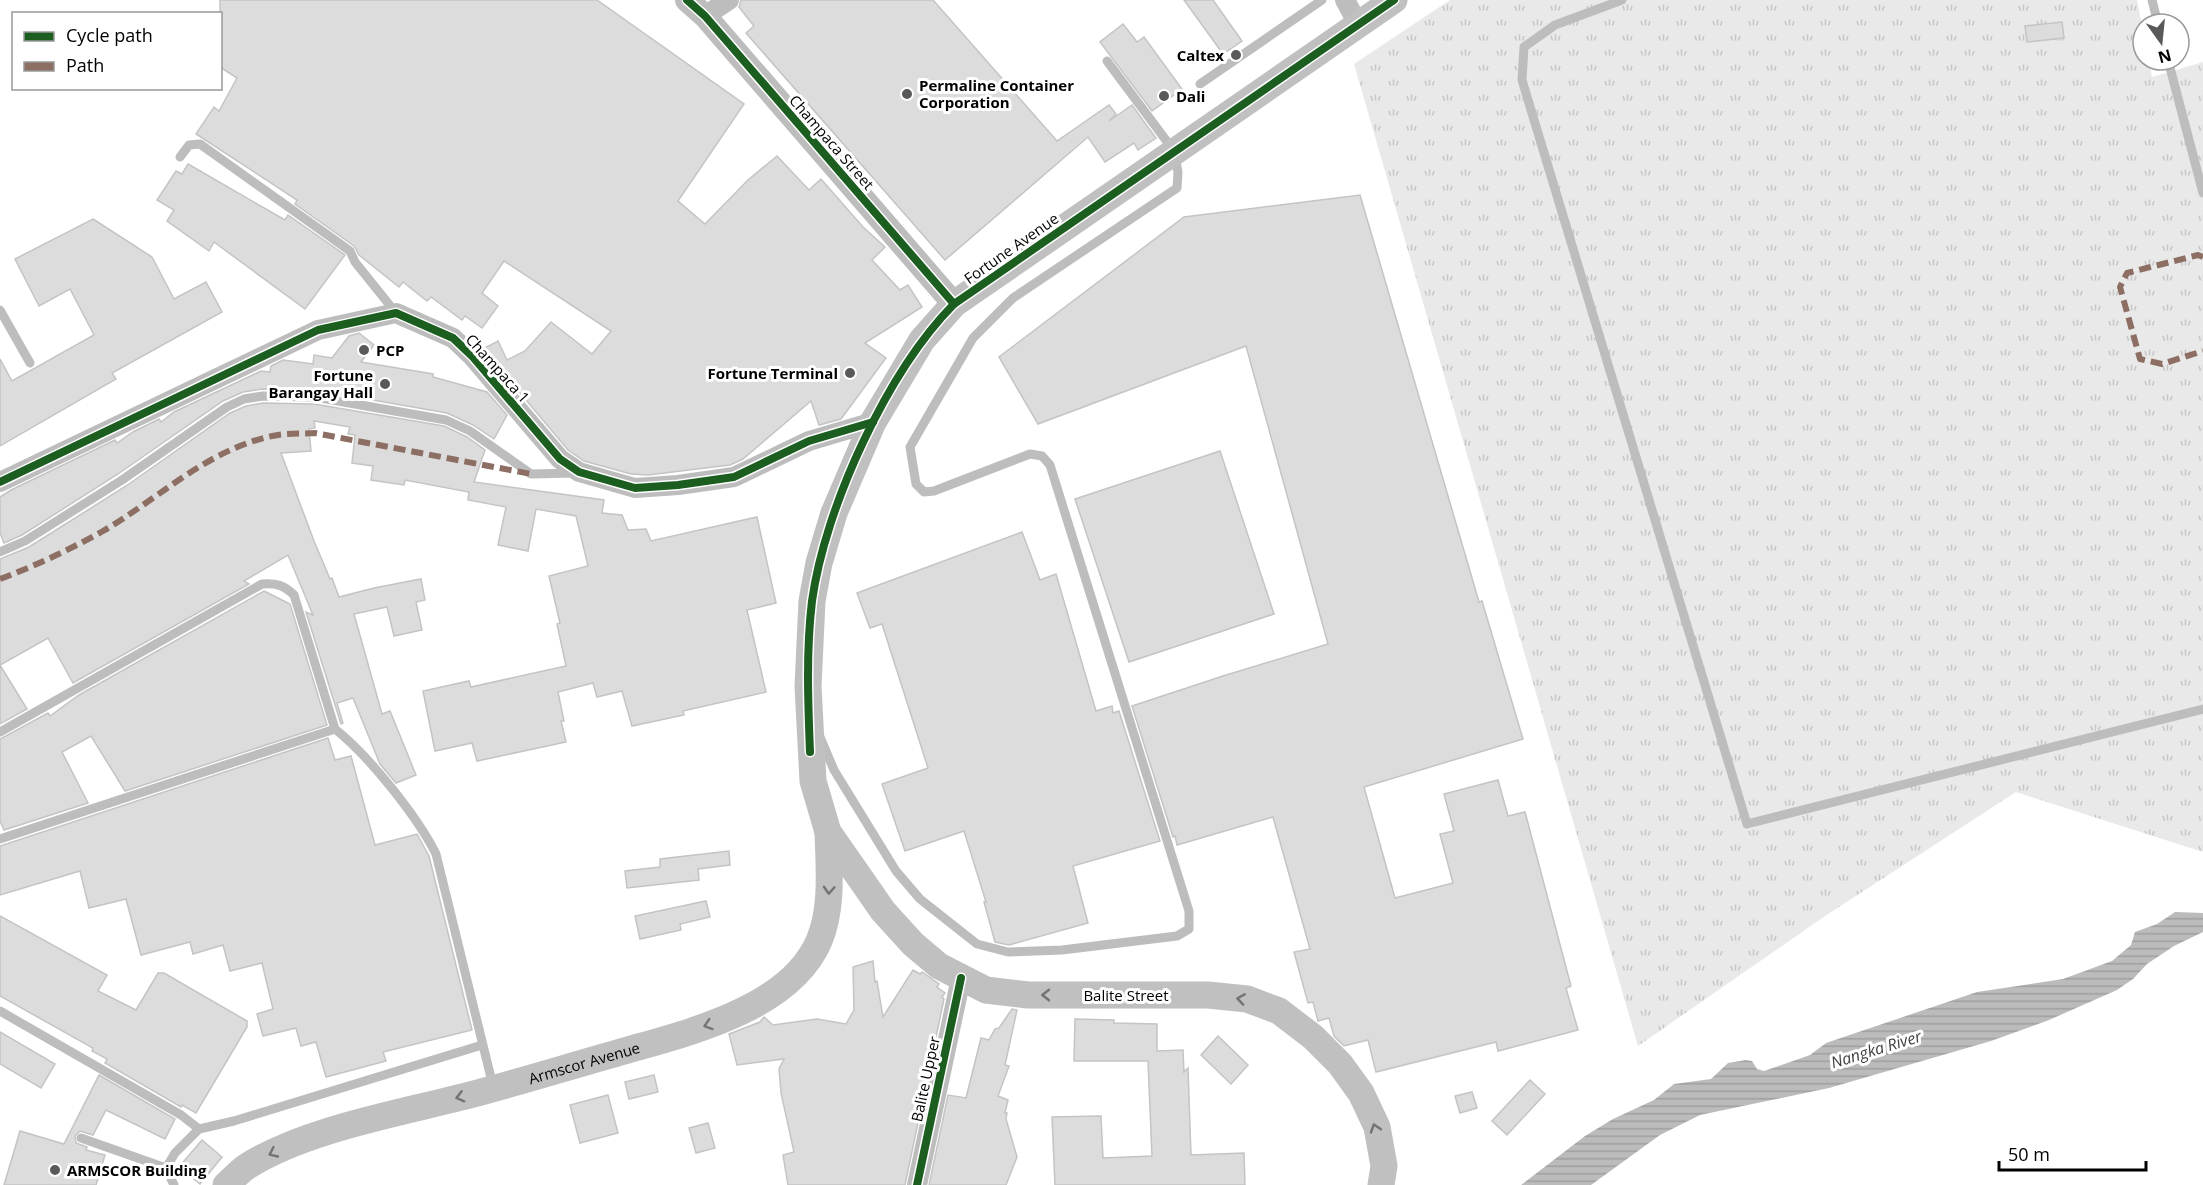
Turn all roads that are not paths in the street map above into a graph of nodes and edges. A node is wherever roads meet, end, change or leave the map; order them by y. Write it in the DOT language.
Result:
graph roads {
  1 [pos="729,0"];
  2 [pos="1322,0"];
  3 [pos="1345,0"];
  4 [pos="1394,0"];
  5 [pos="1622,0"];
  6 [pos="696,8"];
  7 [pos="1358,24"];
  8 [pos="1107,61"];
  9 [pos="2171,72"];
  10 [pos="1200,84"];
  11 [pos="1174,151"];
  12 [pos="180,157"];
  13 [pos="2203,193"];
  14 [pos="954,304"];
  15 [pos="0,310"];
  16 [pos="396,312"];
  17 [pos="30,363"];
  18 [pos="873,422"];
  19 [pos="579,472"];
  20 [pos="0,482"];
  21 [pos="0,552"];
  22 [pos="2203,709"];
  23 [pos="809,710"];
  24 [pos="335,729"];
  25 [pos="0,732"];
  26 [pos="828,832"];
  27 [pos="0,839"];
  28 [pos="961,978"];
  29 [pos="0,1011"];
  30 [pos="482,1045"];
  31 [pos="493,1089"];
  32 [pos="199,1129"];
  33 [pos="81,1138"];
  34 [pos="166,1168"];
  35 [pos="174,1185"];
  36 [pos="226,1185"];
  37 [pos="917,1185"];
  38 [pos="1381,1185"];
  1 -- 6 [label="street"];
  2 -- 10 [label="lane"];
  3 -- 7 [label="street"];
  4 -- 7 [label="main road, Fortune Avenue"];
  5 -- 22 [label="lane"];
  6 -- 14 [label="street, Champaca Street"];
  7 -- 11 [label="main road, Fortune Avenue"];
  8 -- 11 [label="lane"];
  9 -- 13 [label="lane"];
  11 -- 14 [label="main road, Fortune Avenue"];
  11 -- 23 [label="lane"];
  12 -- 16 [label="lane"];
  14 -- 18 [label="main road, Fortune Avenue"];
  15 -- 17 [label="lane"];
  16 -- 19 [label="street, Champaca 1"];
  16 -- 20 [label="street"];
  18 -- 19 [label="street, Champaca 1"];
  18 -- 23 [label="main road, Fortune Avenue"];
  19 -- 21 [label="lane"];
  23 -- 26 [label="main road, Fortune Avenue"];
  24 -- 25 [label="lane"];
  24 -- 27 [label="lane"];
  24 -- 30 [label="lane"];
  26 -- 28 [label="main road, Balite Street"];
  26 -- 31 [label="main road, Armscor Avenue, one-way"];
  28 -- 37 [label="street, Balite Upper"];
  38 -- 28 [label="main road, Balite Street, one-way"];
  29 -- 32 [label="lane"];
  30 -- 31 [label="lane"];
  30 -- 32 [label="lane"];
  31 -- 36 [label="main road, Armscor Avenue, one-way"];
  32 -- 34 [label="lane"];
  33 -- 34 [label="lane"];
  34 -- 35 [label="lane"];
}
